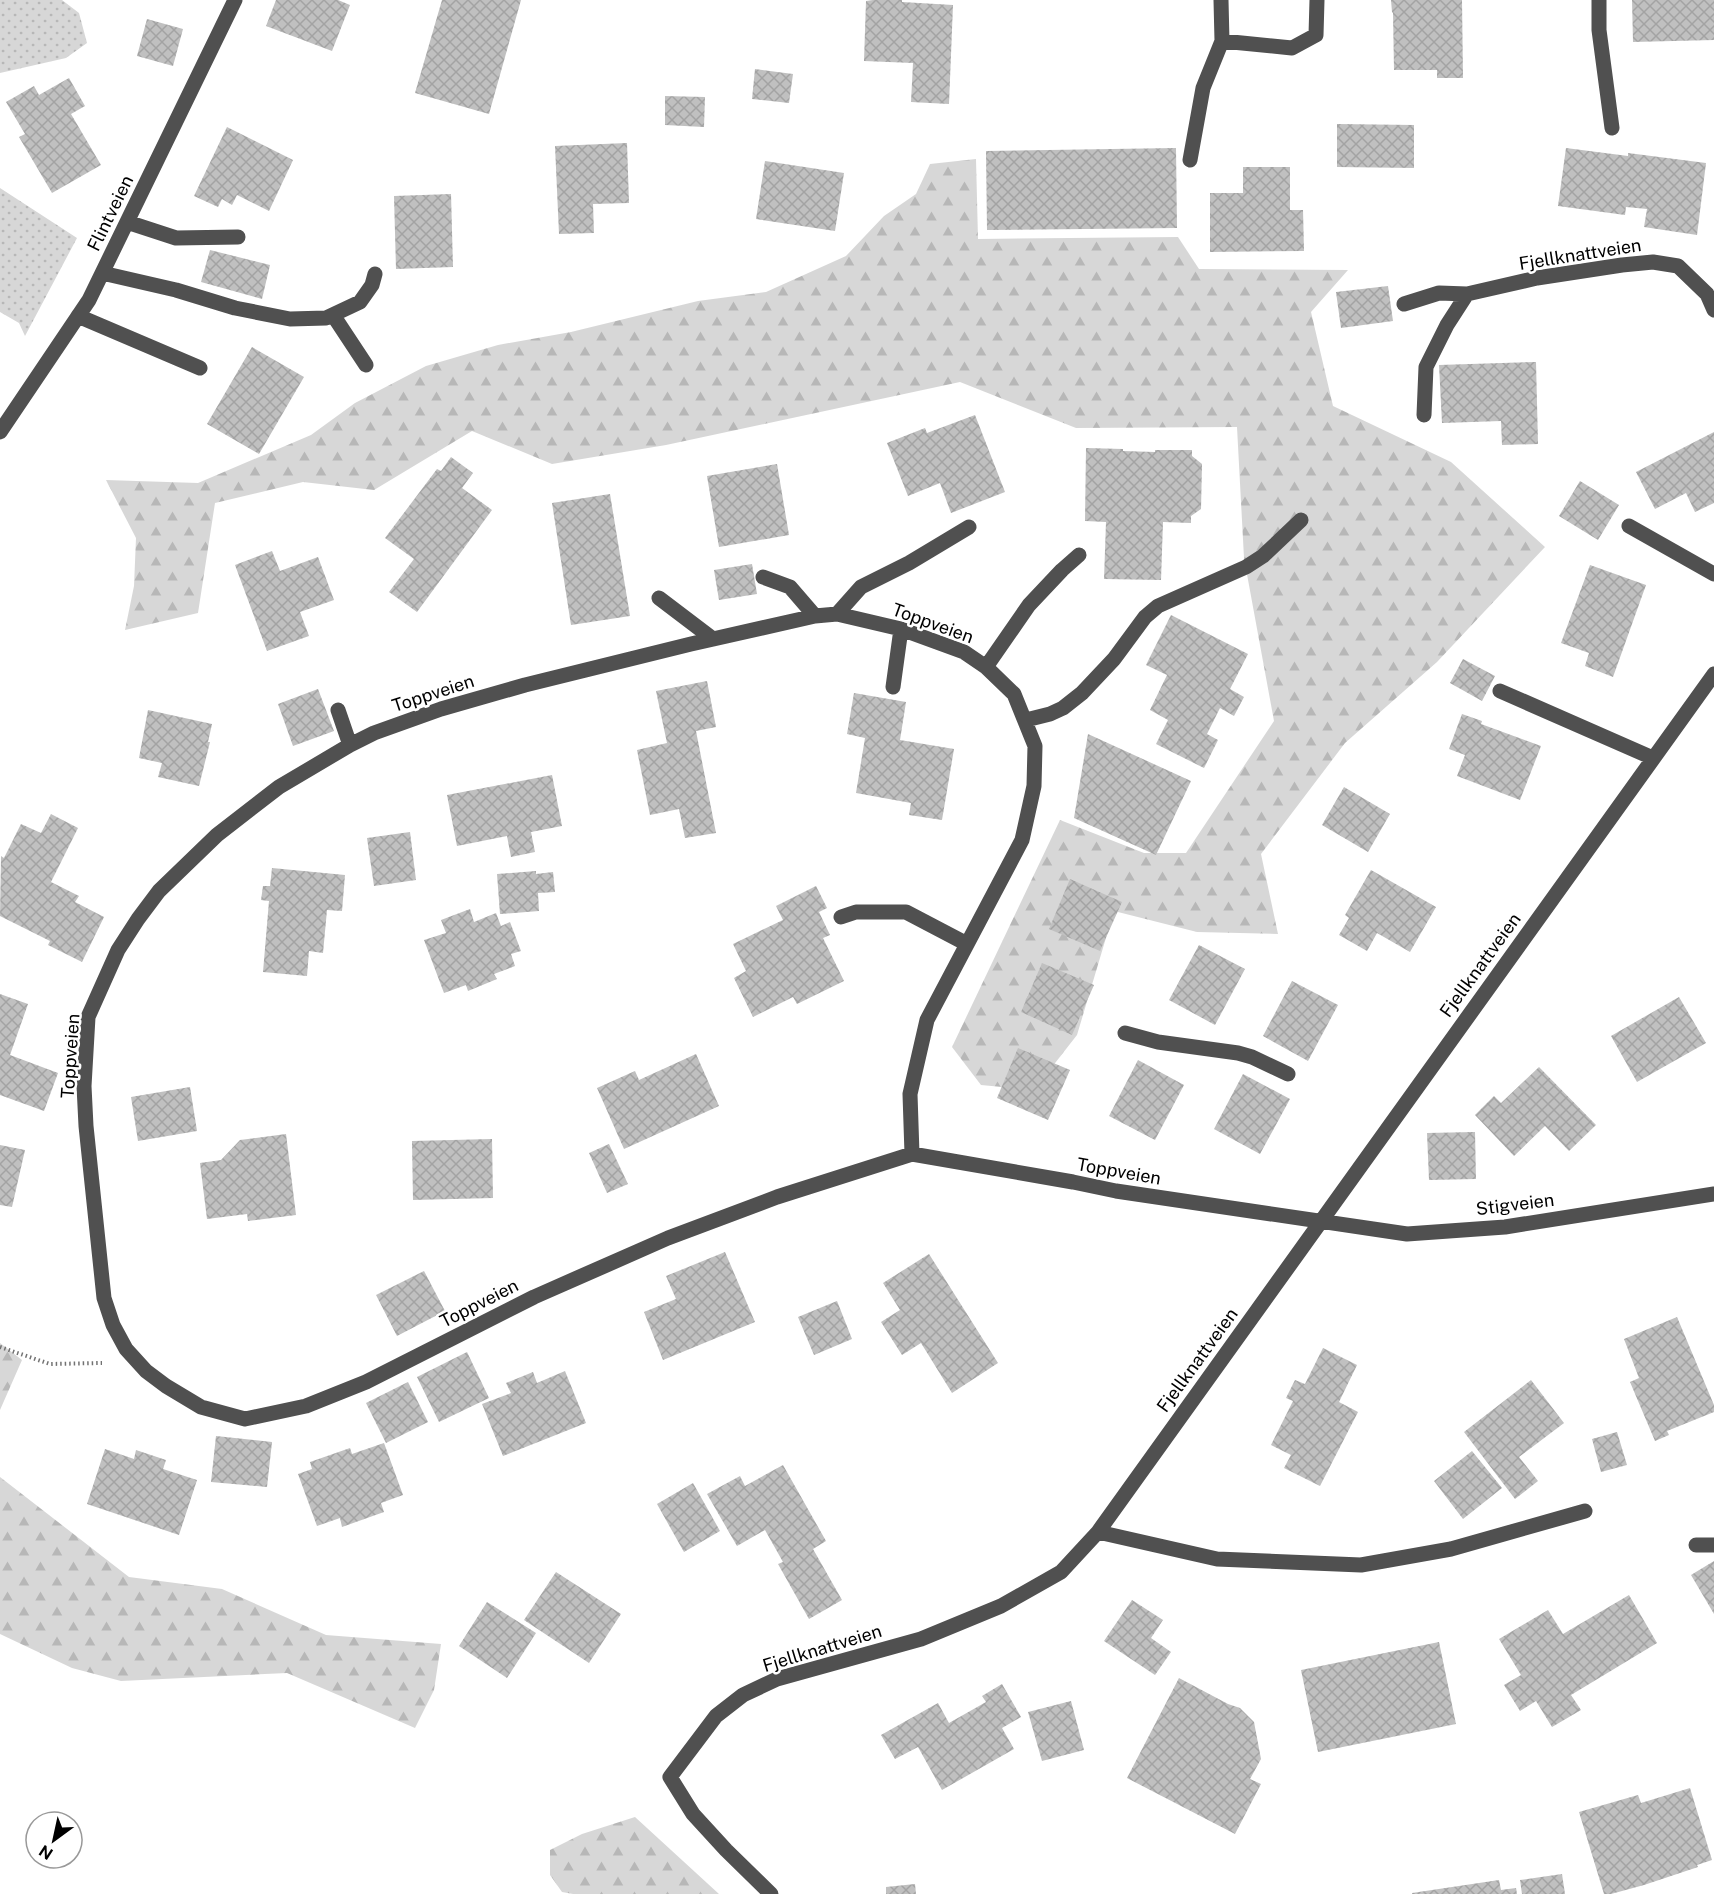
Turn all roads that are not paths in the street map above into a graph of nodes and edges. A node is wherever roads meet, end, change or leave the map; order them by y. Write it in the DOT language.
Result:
graph roads {
  1 [pos="235,0"];
  2 [pos="1221,0"];
  3 [pos="1317,0"];
  4 [pos="1599,0"];
  5 [pos="1222,41"];
  6 [pos="1612,128"];
  7 [pos="1190,160"];
  8 [pos="128,222"];
  9 [pos="238,237"];
  10 [pos="102,273"];
  11 [pos="375,274"];
  12 [pos="1467,294"];
  13 [pos="1404,304"];
  14 [pos="1714,310"];
  15 [pos="333,315"];
  16 [pos="78,316"];
  17 [pos="366,365"];
  18 [pos="200,368"];
  19 [pos="1424,415"];
  20 [pos="0,432"];
  21 [pos="1301,520"];
  22 [pos="1629,526"];
  23 [pos="969,527"];
  24 [pos="1079,555"];
  25 [pos="1714,574"];
  26 [pos="763,577"];
  27 [pos="659,598"];
  28 [pos="837,614"];
  29 [pos="815,616"];
  30 [pos="901,629"];
  31 [pos="713,639"];
  32 [pos="986,667"];
  33 [pos="1714,674"];
  34 [pos="893,687"];
  35 [pos="1500,692"];
  36 [pos="338,710"];
  37 [pos="1026,720"];
  38 [pos="350,745"];
  39 [pos="1653,758"];
  40 [pos="841,917"];
  41 [pos="968,944"];
  42 [pos="1125,1033"];
  43 [pos="1288,1074"];
  44 [pos="912,1154"];
  45 [pos="1714,1194"];
  46 [pos="1320,1222"];
  47 [pos="1585,1511"];
  48 [pos="1098,1532"];
  49 [pos="1696,1545"];
  50 [pos="1714,1545"];
  51 [pos="771,1894"];
  1 -- 8 [label="street, Flintveien"];
  2 -- 5 [label="street"];
  3 -- 5 [label="street"];
  4 -- 6 [label="street"];
  5 -- 7 [label="street"];
  8 -- 9 [label="street"];
  8 -- 10 [label="street, Flintveien"];
  10 -- 15 [label="street"];
  10 -- 16 [label="street, Flintveien"];
  11 -- 15 [label="street"];
  12 -- 13 [label="street, Fjellknattveien"];
  12 -- 14 [label="street, Fjellknattveien"];
  12 -- 19 [label="street"];
  15 -- 17 [label="street"];
  16 -- 18 [label="street"];
  16 -- 20 [label="street, Flintveien"];
  21 -- 37 [label="street"];
  22 -- 25 [label="street"];
  23 -- 28 [label="street"];
  24 -- 32 [label="street"];
  26 -- 29 [label="street"];
  27 -- 31 [label="street"];
  28 -- 29 [label="street, Toppveien"];
  28 -- 30 [label="street, Toppveien"];
  29 -- 31 [label="street, Toppveien"];
  30 -- 32 [label="street, Toppveien"];
  30 -- 34 [label="street"];
  31 -- 38 [label="street, Toppveien"];
  32 -- 37 [label="street, Toppveien"];
  33 -- 39 [label="street, Fjellknattveien"];
  35 -- 39 [label="street"];
  36 -- 38 [label="street"];
  37 -- 41 [label="street, Toppveien"];
  38 -- 44 [label="street, Toppveien"];
  39 -- 46 [label="street, Fjellknattveien"];
  40 -- 41 [label="street"];
  41 -- 44 [label="street, Toppveien"];
  42 -- 43 [label="street"];
  44 -- 46 [label="street, Toppveien"];
  45 -- 46 [label="street, Stigveien"];
  46 -- 48 [label="street, Fjellknattveien"];
  47 -- 48 [label="street"];
  48 -- 51 [label="street, Fjellknattveien"];
  49 -- 50 [label="street"];
}
